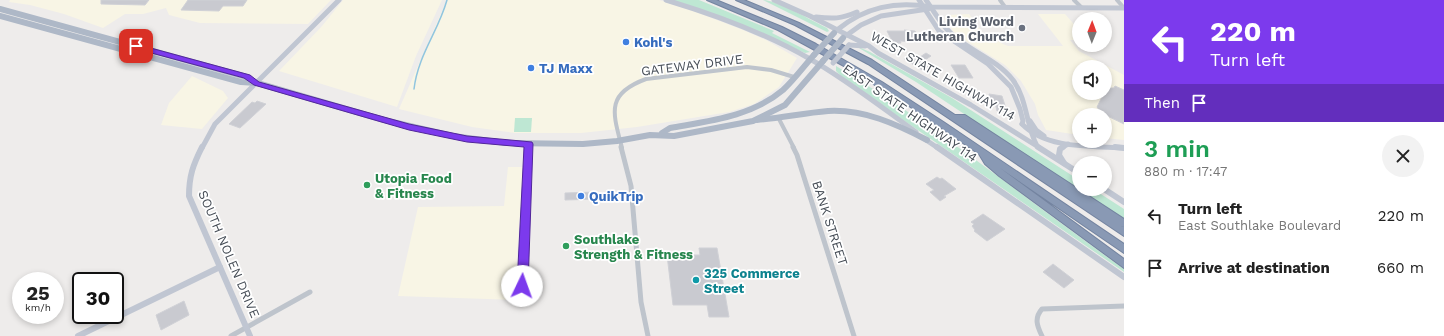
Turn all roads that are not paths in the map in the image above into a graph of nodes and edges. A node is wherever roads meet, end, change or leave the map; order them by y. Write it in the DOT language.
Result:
graph roads {
  1 [pos="340,0"];
  2 [pos="666,0"];
  3 [pos="703,0"];
  4 [pos="710,0"];
  5 [pos="752,0"];
  6 [pos="774,0"];
  7 [pos="911,0"];
  8 [pos="928,0"];
  9 [pos="1000,0"];
  10 [pos="1074,0"];
  11 [pos="1117,0"];
  12 [pos="742,1"];
  13 [pos="922,5"];
  14 [pos="956,7"];
  15 [pos="1004,7"];
  16 [pos="931,8"];
  17 [pos="1082,8"];
  18 [pos="1124,8"];
  19 [pos="0,9"];
  20 [pos="875,9"];
  21 [pos="867,12"];
  22 [pos="745,13"];
  23 [pos="0,16"];
  24 [pos="778,16"];
  25 [pos="810,16"];
  26 [pos="835,32"];
  27 [pos="845,37"];
  28 [pos="82,38"];
  29 [pos="959,43"];
  30 [pos="125,44"];
  31 [pos="872,50"];
  32 [pos="812,57"];
  33 [pos="822,63"];
  34 [pos="992,65"];
  35 [pos="835,74"];
  36 [pos="794,77"];
  37 [pos="257,84"];
  38 [pos="1010,87"];
  39 [pos="1017,87"];
  40 [pos="785,105"];
  41 [pos="948,115"];
  42 [pos="1028,118"];
  43 [pos="779,119"];
  44 [pos="753,121"];
  45 [pos="1003,124"];
  46 [pos="1022,124"];
  47 [pos="662,133"];
  48 [pos="1032,133"];
  49 [pos="620,140"];
  50 [pos="927,140"];
  51 [pos="1072,143"];
  52 [pos="529,144"];
  53 [pos="1072,144"];
  54 [pos="1072,144"];
  55 [pos="1112,147"];
  56 [pos="1039,148"];
  57 [pos="1124,148"];
  58 [pos="981,150"];
  59 [pos="1065,165"];
  60 [pos="1072,169"];
  61 [pos="1112,194"];
  62 [pos="1124,202"];
  63 [pos="1124,223"];
  64 [pos="1124,232"];
  65 [pos="1124,249"];
  66 [pos="1124,264"];
  67 [pos="220,267"];
  68 [pos="1124,277"];
  69 [pos="310,292"];
  70 [pos="522,304"];
  71 [pos="1124,306"];
  72 [pos="247,327"];
  73 [pos="78,336"];
  74 [pos="231,336"];
  75 [pos="250,336"];
  76 [pos="648,336"];
  77 [pos="854,336"];
  78 [pos="1042,336"];
  1 -- 37 [label="main road, SOUTH NOLEN DRIVE"];
  2 -- 32 [label="main road, EAST STATE HIGHWAY 114"];
  3 -- 22 [label="highway"];
  4 -- 22 [label="highway"];
  5 -- 24 [label="highway"];
  6 -- 25 [label="main road, WEST STATE HIGHWAY 114"];
  7 -- 20 [label="main road"];
  8 -- 14 [label="main road"];
  8 -- 16 [label="main road"];
  9 -- 15 [label="street"];
  10 -- 17 [label="street"];
  11 -- 18 [label="street"];
  12 -- 24 [label="highway"];
  13 -- 16 [label="main road"];
  13 -- 20 [label="main road"];
  13 -- 27 [label="main road"];
  13 -- 29 [label="main road"];
  14 -- 15 [label="main road"];
  14 -- 16 [label="main road"];
  15 -- 17 [label="main road"];
  16 -- 29 [label="main road"];
  17 -- 18 [label="main road"];
  19 -- 30 [label="main road"];
  20 -- 21 [label="main road"];
  21 -- 25 [label="main road"];
  21 -- 26 [label="main road"];
  22 -- 58 [label="highway"];
  23 -- 28 [label="main road"];
  24 -- 41 [label="highway"];
  25 -- 26 [label="main road, WEST STATE HIGHWAY 114"];
  26 -- 27 [label="main road, WEST STATE HIGHWAY 114"];
  26 -- 32 [label="main road, bridge"];
  27 -- 31 [label="main road, WEST STATE HIGHWAY 114"];
  27 -- 33 [label="main road, bridge"];
  28 -- 30 [label="main road"];
  28 -- 37 [label="main road"];
  29 -- 34 [label="main road"];
  30 -- 37 [label="main road"];
  31 -- 35 [label="main road, bridge"];
  31 -- 45 [label="main road, WEST STATE HIGHWAY 114"];
  32 -- 33 [label="main road, EAST STATE HIGHWAY 114"];
  32 -- 36 [label="main road"];
  33 -- 35 [label="main road, EAST STATE HIGHWAY 114"];
  33 -- 40 [label="main road"];
  34 -- 38 [label="main road"];
  34 -- 39 [label="main road"];
  35 -- 50 [label="main road, EAST STATE HIGHWAY 114"];
  36 -- 47 [label="main road"];
  36 -- 49 [label="street, GATEWAY DRIVE"];
  37 -- 52 [label="main road"];
  37 -- 67 [label="main road, SOUTH NOLEN DRIVE"];
  38 -- 39 [label="main road"];
  38 -- 46 [label="main road"];
  39 -- 42 [label="main road"];
  40 -- 43 [label="main road"];
  40 -- 44 [label="main road"];
  41 -- 63 [label="highway"];
  41 -- 64 [label="highway"];
  42 -- 48 [label="main road"];
  42 -- 51 [label="main road"];
  43 -- 44 [label="main road"];
  43 -- 50 [label="main road"];
  43 -- 77 [label="street, BANK STREET"];
  44 -- 47 [label="main road"];
  45 -- 46 [label="main road"];
  45 -- 56 [label="main road, WEST STATE HIGHWAY 114"];
  46 -- 48 [label="main road"];
  47 -- 49 [label="main road"];
  48 -- 53 [label="main road"];
  48 -- 56 [label="main road"];
  49 -- 52 [label="main road"];
  49 -- 76 [label="street, GATEWAY DRIVE"];
  50 -- 68 [label="main road, EAST STATE HIGHWAY 114"];
  52 -- 70 [label="street"];
  54 -- 59 [label="main road"];
  55 -- 57 [label="main road"];
  56 -- 59 [label="main road, WEST STATE HIGHWAY 114"];
  58 -- 65 [label="highway"];
  58 -- 66 [label="highway"];
  59 -- 60 [label="main road, WEST STATE HIGHWAY 114"];
  61 -- 62 [label="main road"];
  67 -- 72 [label="main road, SOUTH NOLEN DRIVE"];
  67 -- 73 [label="main road"];
  69 -- 72 [label="street"];
  71 -- 78 [label="street"];
  72 -- 74 [label="street"];
  72 -- 75 [label="main road, SOUTH NOLEN DRIVE"];
}
